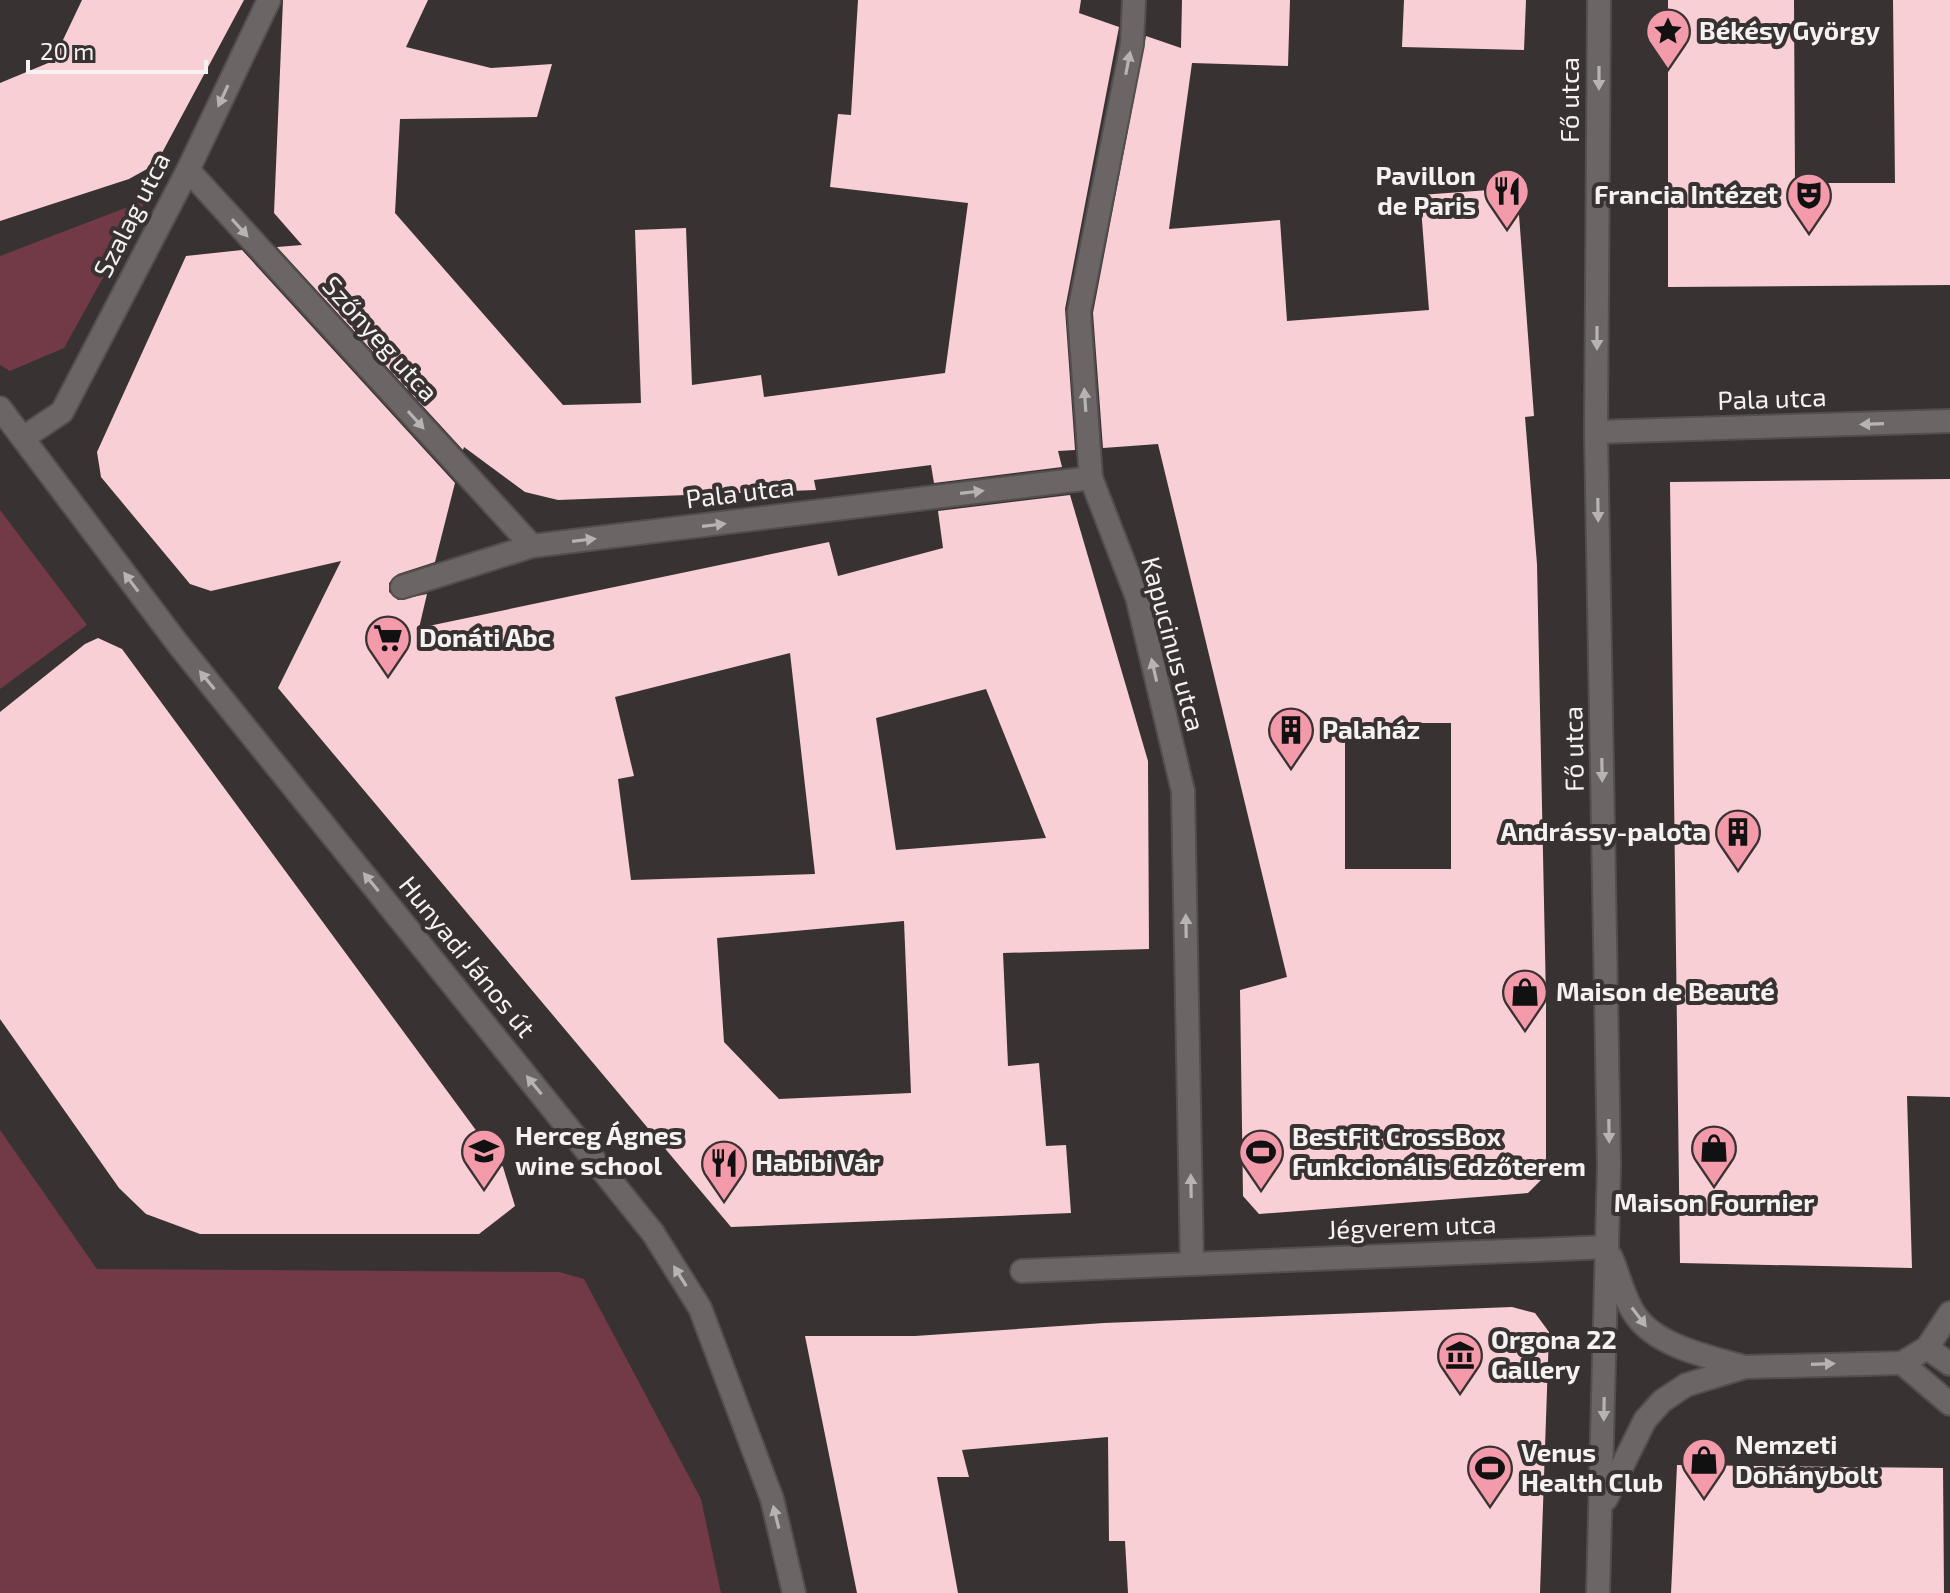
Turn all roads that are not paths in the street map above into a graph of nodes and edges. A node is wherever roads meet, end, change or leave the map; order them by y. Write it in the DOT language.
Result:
graph roads {
  1 [pos="269,0"];
  2 [pos="1134,0"];
  3 [pos="1599,0"];
  4 [pos="188,170"];
  5 [pos="0,408"];
  6 [pos="1950,421"];
  7 [pos="1596,432"];
  8 [pos="23,438"];
  9 [pos="1091,478"];
  10 [pos="532,546"];
  11 [pos="402,587"];
  12 [pos="1607,1247"];
  13 [pos="1192,1264"];
  14 [pos="1022,1271"];
  15 [pos="1950,1313"];
  16 [pos="1927,1348"];
  17 [pos="1902,1363"];
  18 [pos="1950,1364"];
  19 [pos="1745,1367"];
  20 [pos="1950,1404"];
  21 [pos="1602,1507"];
  22 [pos="794,1593"];
  23 [pos="1598,1593"];
  1 -- 4 [label="street, Szalag utca, one-way"];
  9 -- 2 [label="street, Kapucinus utca, one-way"];
  3 -- 7 [label="street, Fő utca, one-way"];
  4 -- 8 [label="street, Szalag utca"];
  4 -- 10 [label="street, Szőnyeg utca, one-way"];
  5 -- 8 [label="street, Hunyadi János út"];
  6 -- 7 [label="street, Pala utca, one-way"];
  7 -- 12 [label="street, Fő utca, one-way"];
  22 -- 8 [label="street, Hunyadi János út, one-way"];
  10 -- 9 [label="street, Pala utca, one-way"];
  13 -- 9 [label="street, Kapucinus utca, one-way"];
  10 -- 11 [label="street, Pala utca"];
  12 -- 13 [label="street, Jégverem utca"];
  12 -- 19 [label="street, one-way"];
  12 -- 21 [label="street, Fő utca, one-way"];
  13 -- 14 [label="street, Jégverem utca"];
  15 -- 16 [label="street"];
  16 -- 17 [label="street"];
  16 -- 18 [label="street"];
  19 -- 17 [label="street, one-way"];
  17 -- 20 [label="street"];
  19 -- 21 [label="street"];
  21 -- 23 [label="street, Fő utca"];
}
